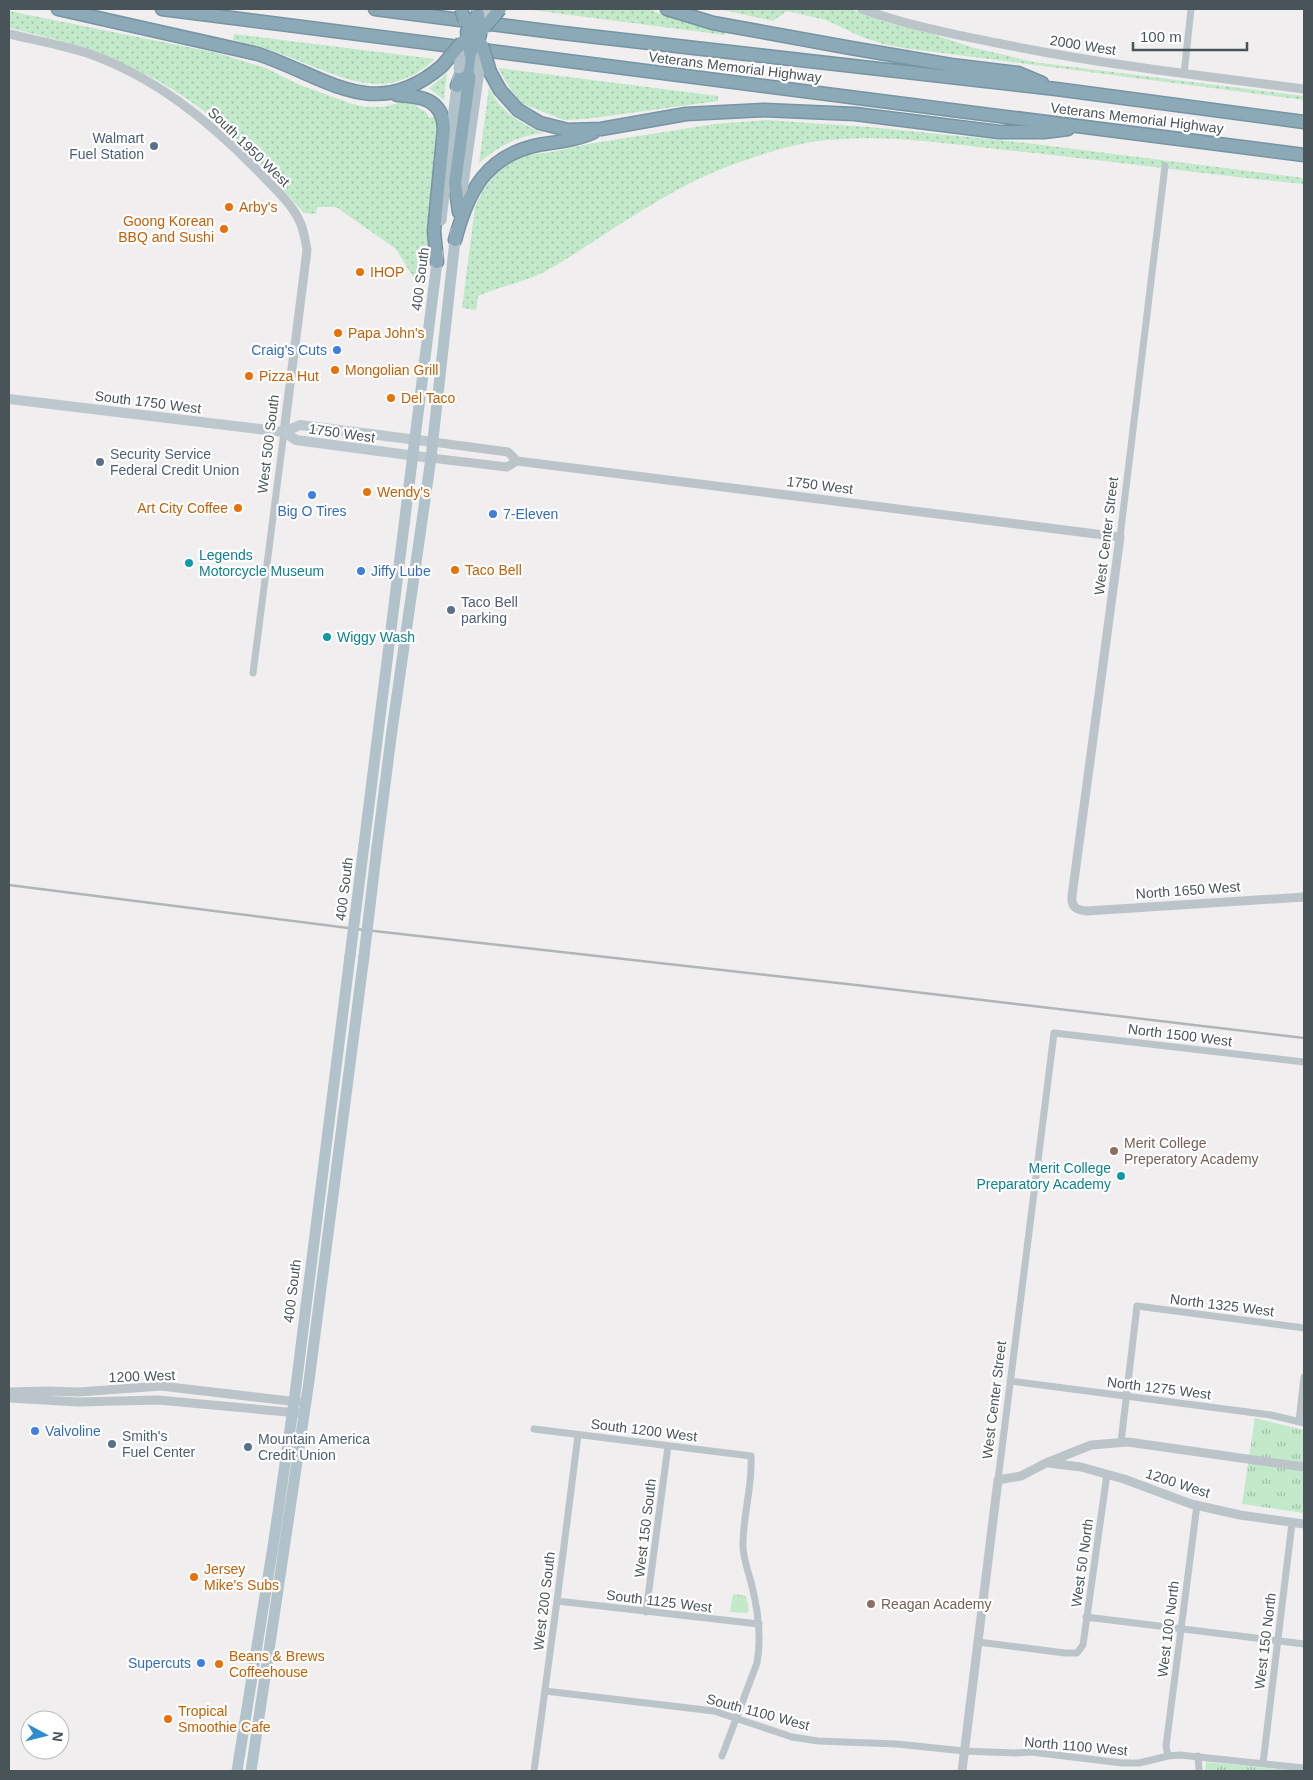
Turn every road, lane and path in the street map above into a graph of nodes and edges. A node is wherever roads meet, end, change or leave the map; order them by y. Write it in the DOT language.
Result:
graph roads {
  1 [pos="58,9"];
  2 [pos="162,9"];
  3 [pos="375,9"];
  4 [pos="461,9"];
  5 [pos="500,9"];
  6 [pos="667,9"];
  7 [pos="862,9"];
  8 [pos="1191,9"];
  9 [pos="475,23"];
  10 [pos="9,34"];
  11 [pos="472,70"];
  12 [pos="1184,74"];
  13 [pos="457,86"];
  14 [pos="1056,89"];
  15 [pos="1304,89"];
  16 [pos="382,94"];
  17 [pos="1304,122"];
  18 [pos="1081,126"];
  19 [pos="601,129"];
  20 [pos="1304,155"];
  21 [pos="1166,166"];
  22 [pos="459,212"];
  23 [pos="299,220"];
  24 [pos="455,240"];
  25 [pos="437,262"];
  26 [pos="9,399"];
  27 [pos="284,432"];
  28 [pos="415,439"];
  29 [pos="433,442"];
  30 [pos="413,456"];
  31 [pos="431,458"];
  32 [pos="517,461"];
  33 [pos="1120,537"];
  34 [pos="253,672"];
  35 [pos="1304,897"];
  36 [pos="1074,907"];
  37 [pos="1054,1032"];
  38 [pos="1304,1062"];
  39 [pos="1304,1328"];
  40 [pos="1304,1377"];
  41 [pos="1010,1381"];
  42 [pos="9,1392"];
  43 [pos="1126,1396"];
  44 [pos="9,1398"];
  45 [pos="293,1407"];
  46 [pos="305,1409"];
  47 [pos="1302,1422"];
  48 [pos="534,1429"];
  49 [pos="578,1434"];
  50 [pos="1122,1442"];
  51 [pos="668,1446"];
  52 [pos="1046,1463"];
  53 [pos="1304,1467"];
  54 [pos="1107,1474"];
  55 [pos="998,1480"];
  56 [pos="1197,1505"];
  57 [pos="1292,1523"];
  58 [pos="1304,1524"];
  59 [pos="558,1601"];
  60 [pos="646,1612"];
  61 [pos="1086,1617"];
  62 [pos="759,1624"];
  63 [pos="1181,1629"];
  64 [pos="1278,1640"];
  65 [pos="978,1642"];
  66 [pos="1304,1644"];
  67 [pos="545,1691"];
  68 [pos="737,1717"];
  69 [pos="964,1751"];
  70 [pos="722,1756"];
  71 [pos="1168,1756"];
  72 [pos="1198,1756"];
  73 [pos="1263,1763"];
  74 [pos="1304,1768"];
  75 [pos="237,1771"];
  76 [pos="251,1771"];
  77 [pos="534,1771"];
  78 [pos="962,1771"];
  79 [pos="1199,1771"];
  1 -- 16 [label="highway"];
  2 -- 18 [label="highway, Veterans Memorial Highway"];
  3 -- 14 [label="highway, Veterans Memorial Highway"];
  4 -- 9 [label="highway, bridge"];
  5 -- 9 [label="highway, bridge"];
  6 -- 14 [label="highway"];
  7 -- 12 [label="street, 2000 West"];
  8 -- 12 [label="street"];
  9 -- 11 [label="highway, bridge"];
  9 -- 11 [label="main road, bridge"];
  9 -- 11 [label="highway, bridge"];
  9 -- 16 [label="highway, bridge"];
  10 -- 23 [label="street, South 1950 West"];
  11 -- 13 [label="highway"];
  11 -- 19 [label="highway"];
  11 -- 22 [label="highway"];
  12 -- 15 [label="street, 2000 West"];
  13 -- 25 [label="main road, 400 South"];
  14 -- 17 [label="highway, Veterans Memorial Highway"];
  16 -- 25 [label="highway"];
  18 -- 19 [label="highway"];
  18 -- 20 [label="highway, Veterans Memorial Highway"];
  19 -- 24 [label="highway"];
  21 -- 33 [label="street, West Center Street"];
  22 -- 24 [label="main road"];
  23 -- 27 [label="street, West 500 South"];
  24 -- 29 [label="main road"];
  25 -- 28 [label="main road, 400 South"];
  26 -- 27 [label="main road, South 1750 West"];
  27 -- 28 [label="main road, 1750 West"];
  27 -- 30 [label="main road, 1750 West"];
  27 -- 34 [label="street, West 500 South"];
  28 -- 29 [label="main road, 1750 West"];
  28 -- 30 [label="main road, 400 South"];
  29 -- 31 [label="main road"];
  29 -- 32 [label="street, 1750 West"];
  30 -- 31 [label="main road, 1750 West"];
  30 -- 45 [label="main road, 400 South, bridge"];
  31 -- 32 [label="street, 1750 West"];
  31 -- 46 [label="main road, 400 South, bridge"];
  32 -- 33 [label="street, 1750 West"];
  33 -- 36 [label="street, West Center Street"];
  35 -- 36 [label="street, North 1650 West"];
  37 -- 38 [label="street, North 1500 West"];
  37 -- 41 [label="street, West Center Street"];
  39 -- 43 [label="street, North 1325 West"];
  40 -- 47 [label="street"];
  41 -- 43 [label="street, North 1275 West"];
  41 -- 55 [label="street, West Center Street"];
  42 -- 45 [label="street, 1200 West"];
  43 -- 47 [label="street, North 1275 West"];
  43 -- 50 [label="street"];
  44 -- 45 [label="street, 1200 West"];
  45 -- 46 [label="street, 1200 West"];
  45 -- 75 [label="main road, 400 South"];
  46 -- 76 [label="main road, 400 South"];
  48 -- 49 [label="street, South 1200 West"];
  49 -- 51 [label="street, South 1200 West"];
  49 -- 59 [label="street, West 200 South"];
  50 -- 52 [label="street, 1200 West"];
  50 -- 53 [label="street, 1200 West"];
  51 -- 60 [label="street, West 150 South"];
  51 -- 62 [label="street, South 1200 West"];
  52 -- 54 [label="street, 1200 West"];
  52 -- 55 [label="street, 1200 West"];
  54 -- 56 [label="street, 1200 West"];
  54 -- 61 [label="street, West 50 North"];
  55 -- 65 [label="street, West Center Street"];
  56 -- 57 [label="street, 1200 West"];
  56 -- 63 [label="street, West 100 North"];
  57 -- 58 [label="street, 1200 West"];
  57 -- 64 [label="street, West 150 North"];
  59 -- 60 [label="street, South 1125 West"];
  59 -- 67 [label="street, West 200 South"];
  60 -- 62 [label="street, South 1125 West"];
  61 -- 63 [label="street"];
  61 -- 65 [label="street, West 50 North"];
  62 -- 68 [label="street"];
  63 -- 64 [label="street"];
  63 -- 71 [label="street, West 100 North"];
  64 -- 66 [label="street"];
  64 -- 73 [label="street, West 150 North"];
  65 -- 69 [label="street, West Center Street"];
  67 -- 68 [label="street, South 1100 West"];
  67 -- 77 [label="street, West 200 South"];
  68 -- 69 [label="street, South 1100 West"];
  68 -- 70 [label="street"];
  69 -- 71 [label="street, North 1100 West"];
  69 -- 78 [label="street, West Center Street"];
  71 -- 72 [label="street, North 1100 West"];
  72 -- 73 [label="street, North 1100 West"];
  72 -- 79 [label="street"];
  73 -- 74 [label="street, North 1100 West"];
}
